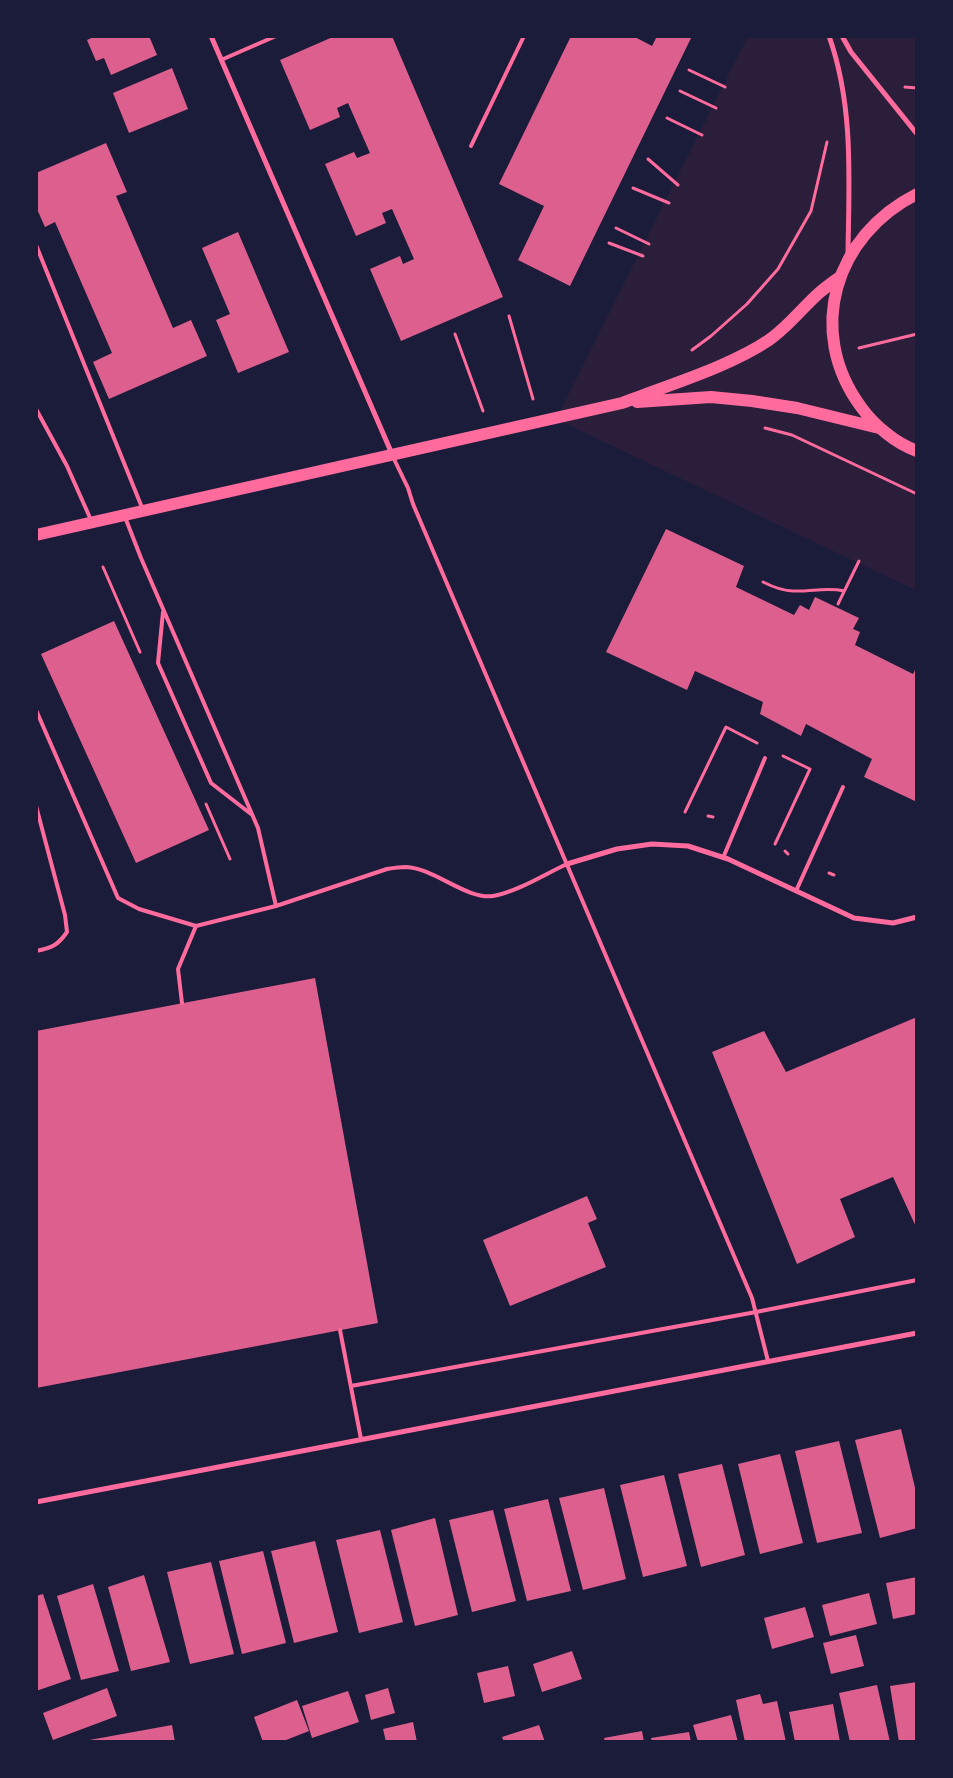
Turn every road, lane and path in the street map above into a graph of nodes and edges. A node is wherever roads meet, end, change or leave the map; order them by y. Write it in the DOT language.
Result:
graph roads {
  1 [pos="211,36"];
  2 [pos="276,36"];
  3 [pos="524,36"];
  4 [pos="829,36"];
  5 [pos="842,36"];
  6 [pos="221,60"];
  7 [pos="689,70"];
  8 [pos="726,87"];
  9 [pos="680,91"];
  10 [pos="716,108"];
  11 [pos="666,118"];
  12 [pos="917,134"];
  13 [pos="702,135"];
  14 [pos="828,137"];
  15 [pos="470,146"];
  16 [pos="648,159"];
  17 [pos="678,185"];
  18 [pos="633,188"];
  19 [pos="917,194"];
  20 [pos="669,204"];
  21 [pos="616,228"];
  22 [pos="609,243"];
  23 [pos="649,244"];
  24 [pos="36,245"];
  25 [pos="642,256"];
  26 [pos="848,259"];
  27 [pos="840,277"];
  28 [pos="509,316"];
  29 [pos="456,334"];
  30 [pos="917,334"];
  31 [pos="867,346"];
  32 [pos="689,353"];
  33 [pos="531,391"];
  34 [pos="480,403"];
  35 [pos="622,403"];
  36 [pos="36,408"];
  37 [pos="764,428"];
  38 [pos="881,429"];
  39 [pos="917,451"];
  40 [pos="392,455"];
  41 [pos="917,494"];
  42 [pos="143,511"];
  43 [pos="124,515"];
  44 [pos="92,522"];
  45 [pos="36,535"];
  46 [pos="859,561"];
  47 [pos="763,582"];
  48 [pos="844,591"];
  49 [pos="838,604"];
  50 [pos="163,610"];
  51 [pos="36,710"];
  52 [pos="726,727"];
  53 [pos="765,758"];
  54 [pos="810,769"];
  55 [pos="843,787"];
  56 [pos="36,806"];
  57 [pos="685,812"];
  58 [pos="252,814"];
  59 [pos="708,816"];
  60 [pos="713,817"];
  61 [pos="775,844"];
  62 [pos="723,858"];
  63 [pos="567,864"];
  64 [pos="829,873"];
  65 [pos="834,875"];
  66 [pos="796,891"];
  67 [pos="276,906"];
  68 [pos="917,918"];
  69 [pos="196,926"];
  70 [pos="36,951"];
  71 [pos="182,1003"];
  72 [pos="917,1280"];
  73 [pos="756,1312"];
  74 [pos="340,1330"];
  75 [pos="917,1333"];
  76 [pos="768,1361"];
  77 [pos="351,1386"];
  78 [pos="361,1439"];
  79 [pos="36,1502"];
  1 -- 6 [label="street"];
  2 -- 6 [label="lane"];
  3 -- 15 [label="lane"];
  4 -- 26 [label="street"];
  5 -- 12 [label="street"];
  6 -- 40 [label="street"];
  7 -- 8 [label="path"];
  9 -- 10 [label="path"];
  11 -- 13 [label="path"];
  14 -- 32 [label="path"];
  16 -- 17 [label="path"];
  18 -- 20 [label="path"];
  19 -- 26 [label="main road"];
  21 -- 23 [label="path"];
  22 -- 25 [label="path"];
  24 -- 42 [label="lane"];
  26 -- 27 [label="main road"];
  27 -- 35 [label="main road"];
  27 -- 38 [label="main road"];
  28 -- 33 [label="path"];
  29 -- 34 [label="path"];
  30 -- 31 [label="path"];
  35 -- 38 [label="main road"];
  35 -- 40 [label="main road"];
  36 -- 44 [label="lane"];
  37 -- 41 [label="path"];
  38 -- 39 [label="main road"];
  40 -- 42 [label="main road"];
  40 -- 63 [label="lane"];
  42 -- 43 [label="main road"];
  43 -- 44 [label="main road"];
  43 -- 50 [label="lane"];
  44 -- 45 [label="main road"];
  46 -- 48 [label="path"];
  47 -- 48 [label="path"];
  48 -- 49 [label="path"];
  50 -- 58 [label="lane"];
  50 -- 58 [label="lane"];
  51 -- 69 [label="lane"];
  52 -- 57 [label="path"];
  53 -- 62 [label="lane"];
  54 -- 61 [label="path"];
  55 -- 66 [label="lane"];
  56 -- 70 [label="lane"];
  58 -- 67 [label="lane"];
  59 -- 60 [label="path"];
  62 -- 63 [label="street"];
  62 -- 66 [label="street"];
  63 -- 67 [label="lane"];
  63 -- 73 [label="lane"];
  64 -- 65 [label="path"];
  66 -- 68 [label="street"];
  67 -- 69 [label="lane"];
  69 -- 71 [label="lane"];
  72 -- 73 [label="lane"];
  73 -- 76 [label="lane"];
  73 -- 77 [label="lane"];
  74 -- 77 [label="lane"];
  75 -- 76 [label="street"];
  76 -- 78 [label="street"];
  77 -- 78 [label="lane"];
  78 -- 79 [label="street"];
}
